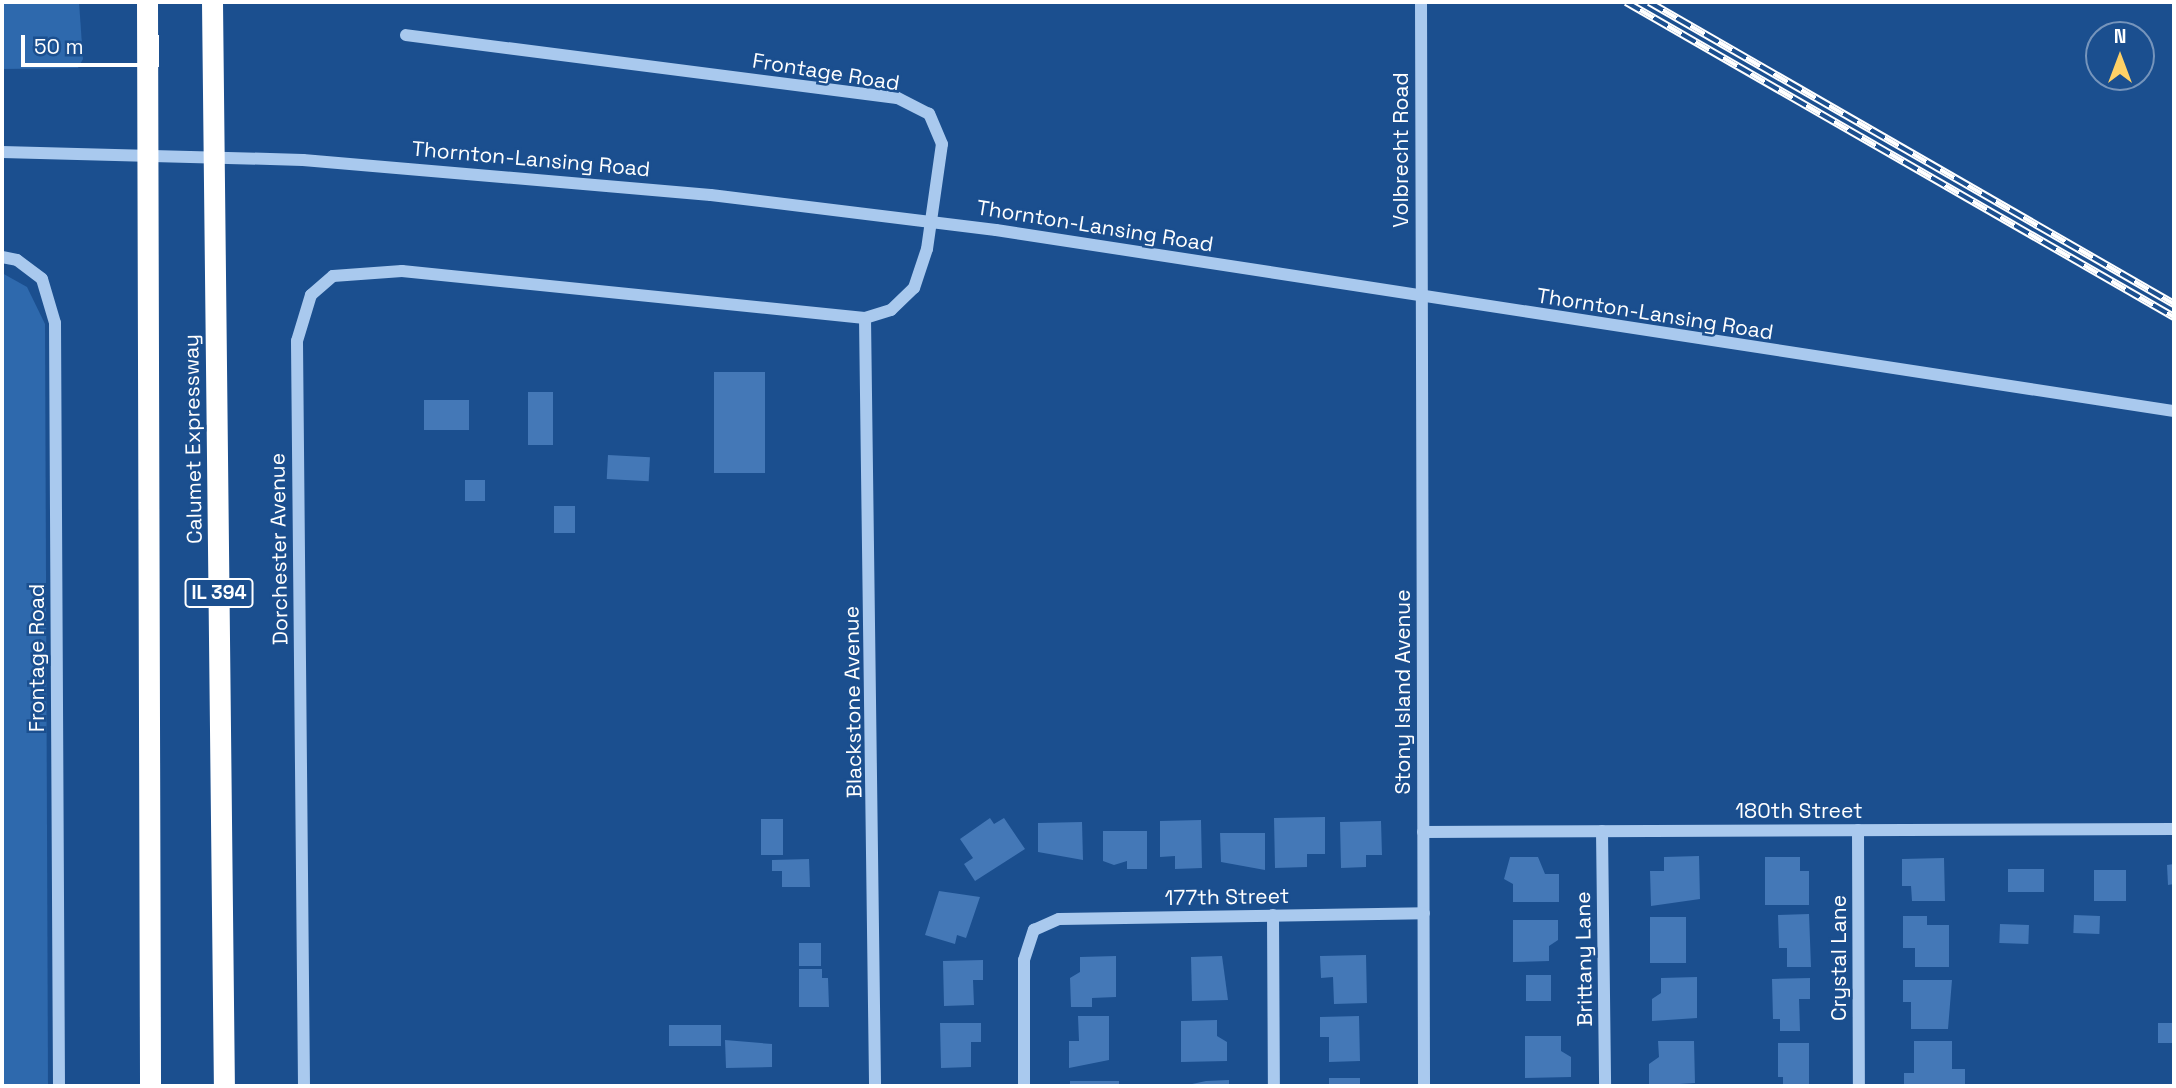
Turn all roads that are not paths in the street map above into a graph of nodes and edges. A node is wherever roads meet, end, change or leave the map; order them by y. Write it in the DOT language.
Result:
graph roads {
  1 [pos="147,2"];
  2 [pos="212,2"];
  3 [pos="223,2"];
  4 [pos="1421,2"];
  5 [pos="406,35"];
  6 [pos="214,100"];
  7 [pos="2,152"];
  8 [pos="931,221"];
  9 [pos="2,257"];
  10 [pos="583,292"];
  11 [pos="1420,298"];
  12 [pos="865,318"];
  13 [pos="2174,411"];
  14 [pos="2174,829"];
  15 [pos="1858,830"];
  16 [pos="1602,831"];
  17 [pos="1423,832"];
  18 [pos="1424,914"];
  19 [pos="1273,915"];
  20 [pos="59,1086"];
  21 [pos="150,1086"];
  22 [pos="224,1086"];
  23 [pos="304,1086"];
  24 [pos="875,1086"];
  25 [pos="1024,1086"];
  26 [pos="1274,1086"];
  27 [pos="1424,1086"];
  28 [pos="1605,1086"];
  29 [pos="1859,1086"];
  1 -- 21 [label="highway, Calumet Expressway"];
  2 -- 6 [label="highway, Calumet Expressway / IL 394"];
  3 -- 6 [label="highway"];
  4 -- 11 [label="street, Volbrecht Road"];
  5 -- 8 [label="street, Frontage Road"];
  6 -- 22 [label="highway, Calumet Expressway / IL 394"];
  7 -- 8 [label="street, Thornton-Lansing Road"];
  8 -- 11 [label="street, Thornton-Lansing Road"];
  8 -- 12 [label="street, Frontage Road"];
  9 -- 20 [label="street, Frontage Road"];
  10 -- 12 [label="street, Frontage Road"];
  10 -- 23 [label="street, Dorchester Avenue"];
  11 -- 13 [label="street, Thornton-Lansing Road"];
  11 -- 17 [label="street, Stony Island Avenue"];
  12 -- 24 [label="street, Blackstone Avenue"];
  14 -- 15 [label="street, 180th Street"];
  15 -- 16 [label="street, 180th Street"];
  15 -- 29 [label="street, Crystal Lane"];
  16 -- 17 [label="street, 180th Street"];
  16 -- 28 [label="street, Brittany Lane"];
  17 -- 18 [label="street, Stony Island Avenue"];
  18 -- 19 [label="street, 177th Street"];
  18 -- 27 [label="street, Stony Island Avenue"];
  19 -- 25 [label="street, 177th Street"];
  19 -- 26 [label="street"];
}
